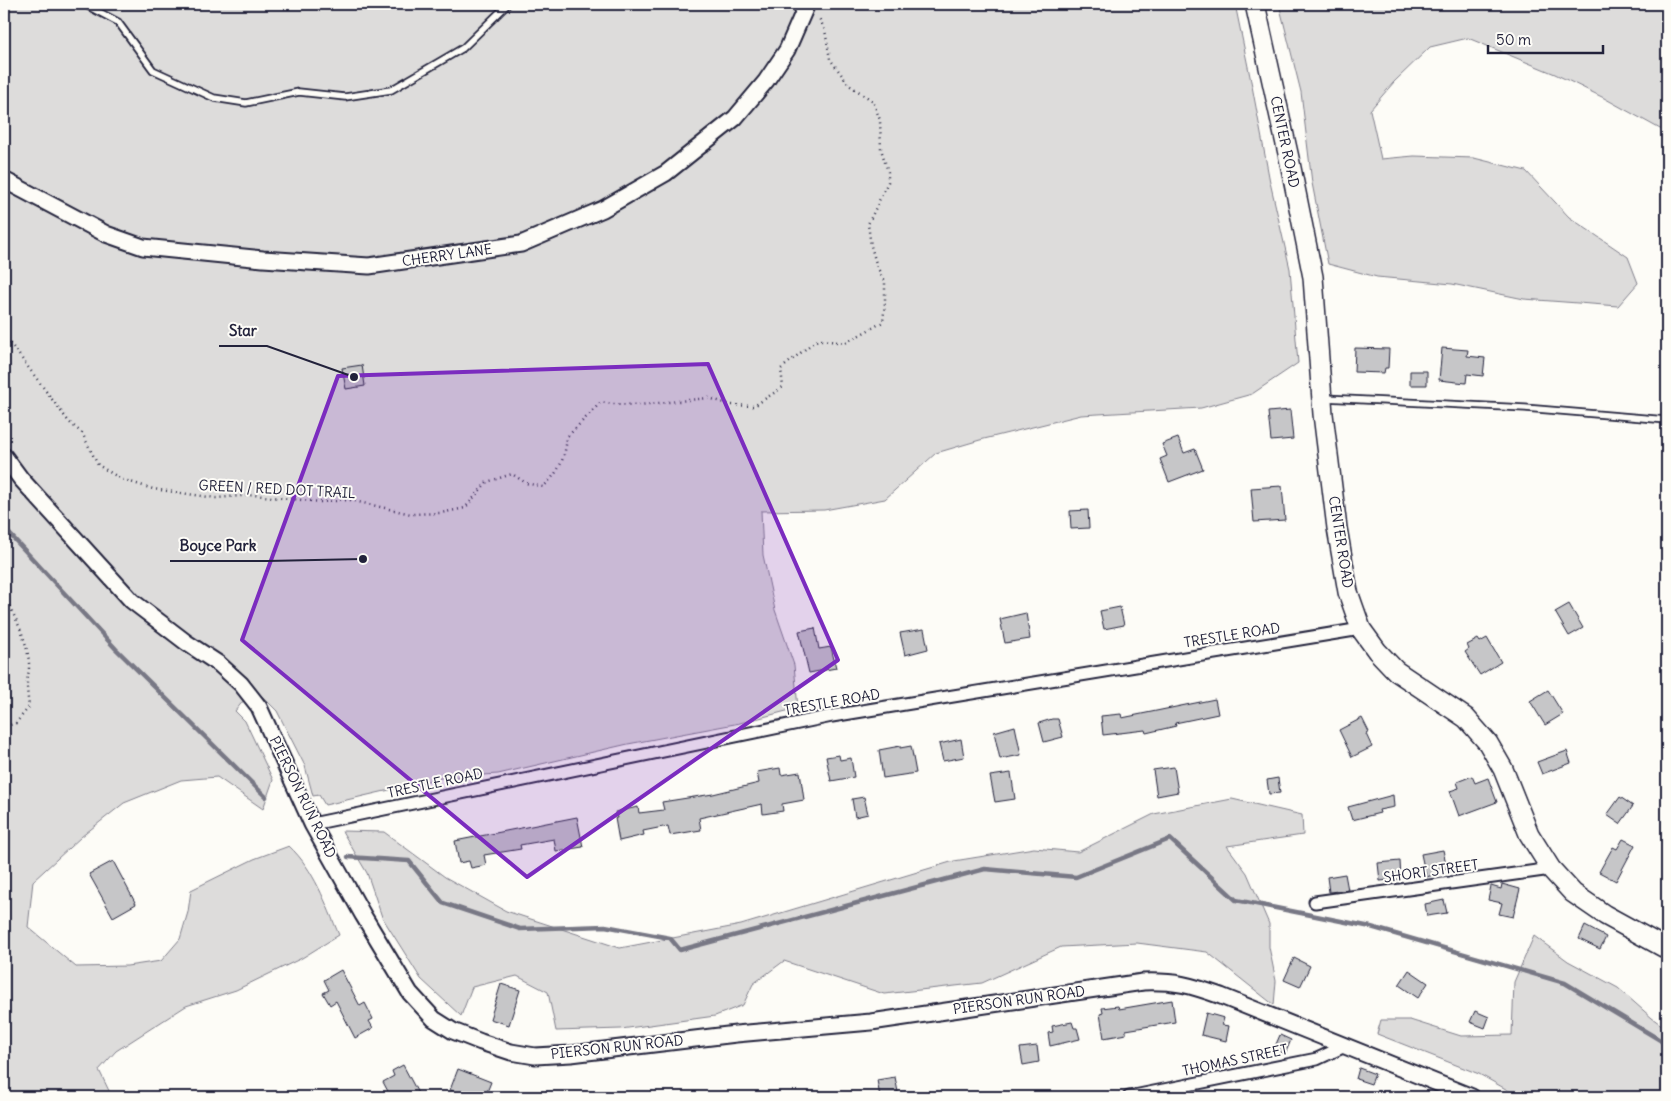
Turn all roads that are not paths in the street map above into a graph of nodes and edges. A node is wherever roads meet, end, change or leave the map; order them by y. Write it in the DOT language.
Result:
graph roads {
  1 [pos="84,4"];
  2 [pos="508,4"];
  3 [pos="1254,4"];
  4 [pos="812,8"];
  5 [pos="4,180"];
  6 [pos="1322,398"];
  7 [pos="1667,420"];
  8 [pos="4,456"];
  9 [pos="1360,629"];
  10 [pos="312,824"];
  11 [pos="1551,870"];
  12 [pos="1315,902"];
  13 [pos="1667,950"];
  14 [pos="1345,1046"];
  15 [pos="1129,1097"];
  16 [pos="1472,1097"];
  1 -- 2 [label="lane"];
  3 -- 6 [label="main road, CENTER ROAD"];
  4 -- 5 [label="street, CHERRY LANE"];
  6 -- 7 [label="lane"];
  6 -- 9 [label="main road, CENTER ROAD"];
  8 -- 10 [label="street, PIERSON RUN ROAD"];
  9 -- 10 [label="street, TRESTLE ROAD"];
  9 -- 11 [label="main road, CENTER ROAD"];
  10 -- 14 [label="street, PIERSON RUN ROAD"];
  11 -- 12 [label="street, SHORT STREET"];
  11 -- 13 [label="main road, CENTER ROAD"];
  14 -- 15 [label="street, THOMAS STREET"];
  14 -- 16 [label="street, PIERSON RUN ROAD"];
}
